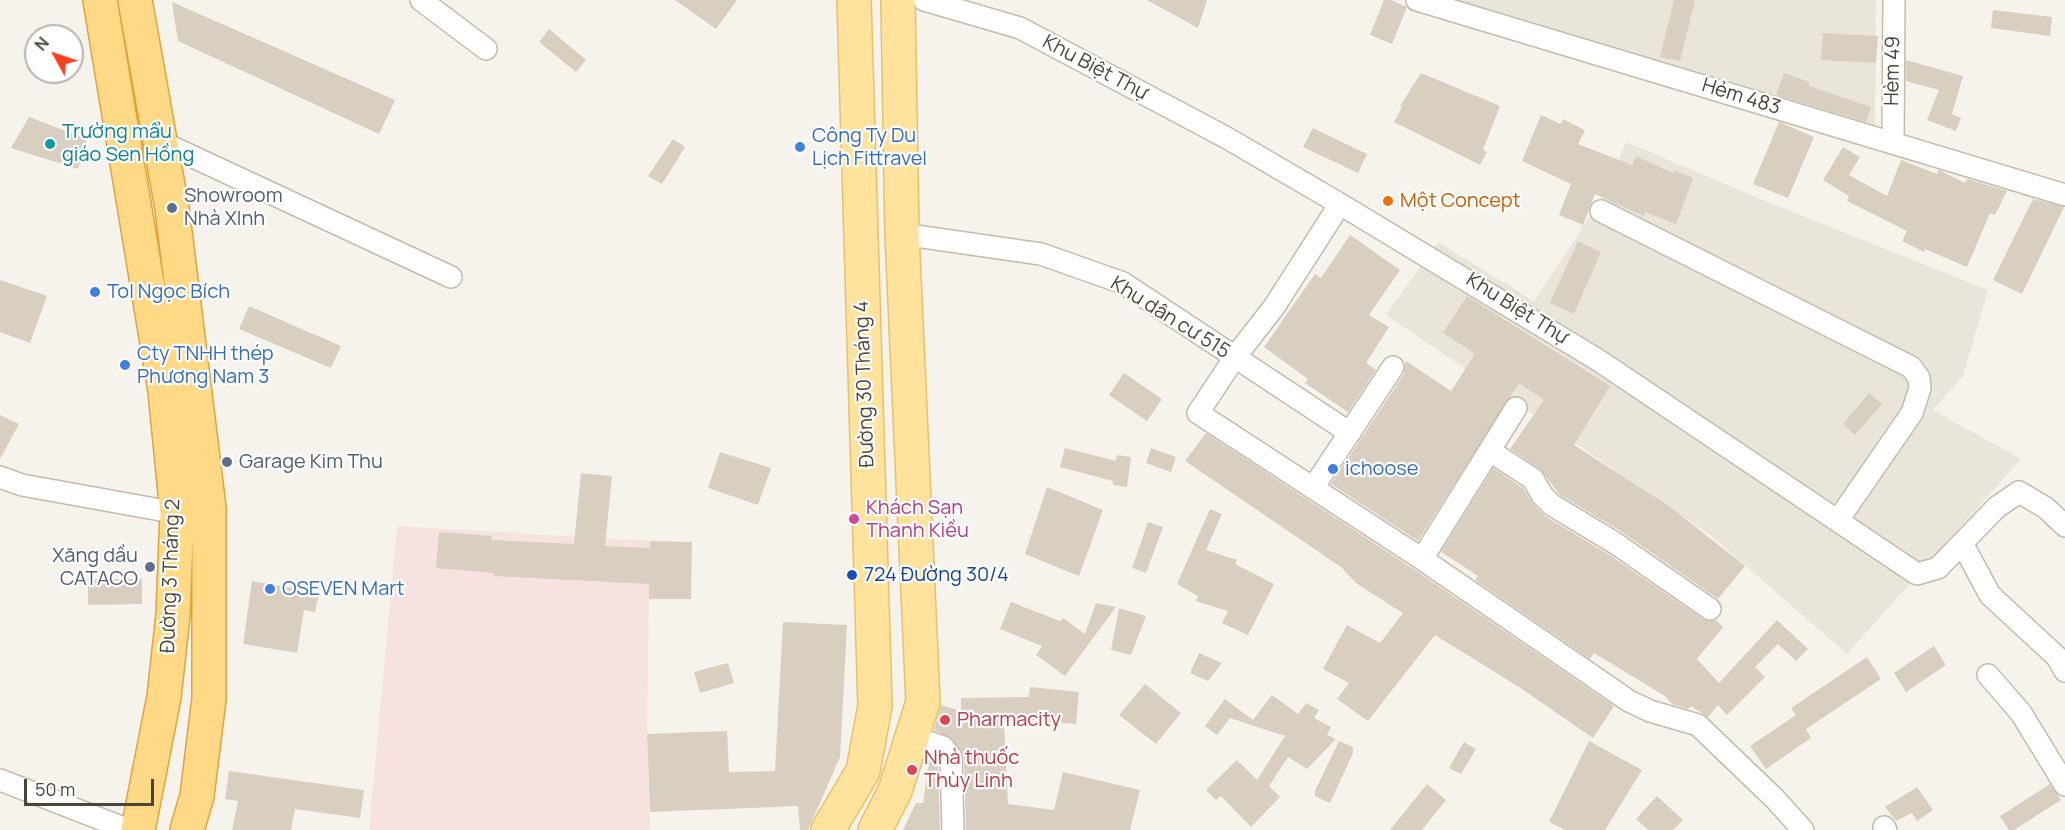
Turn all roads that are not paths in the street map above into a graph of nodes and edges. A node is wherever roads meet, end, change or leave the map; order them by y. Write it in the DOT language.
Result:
graph roads {
  1 [pos="100,0"];
  2 [pos="135,0"];
  3 [pos="421,0"];
  4 [pos="854,0"];
  5 [pos="898,0"];
  6 [pos="924,0"];
  7 [pos="1417,0"];
  8 [pos="1894,0"];
  9 [pos="486,49"];
  10 [pos="159,141"];
  11 [pos="1893,142"];
  12 [pos="2065,195"];
  13 [pos="1340,204"];
  14 [pos="1601,211"];
  15 [pos="902,234"];
  16 [pos="451,277"];
  17 [pos="1235,357"];
  18 [pos="1393,367"];
  19 [pos="1516,408"];
  20 [pos="1350,433"];
  21 [pos="1490,452"];
  22 [pos="0,477"];
  23 [pos="1313,488"];
  24 [pos="177,513"];
  25 [pos="1838,520"];
  26 [pos="2065,526"];
  27 [pos="1962,543"];
  28 [pos="1422,559"];
  29 [pos="1710,609"];
  30 [pos="2065,670"];
  31 [pos="1988,675"];
  32 [pos="913,737"];
  33 [pos="0,780"];
  34 [pos="2065,785"];
  35 [pos="129,830"];
  36 [pos="138,830"];
  37 [pos="187,830"];
  38 [pos="828,830"];
  39 [pos="875,830"];
  40 [pos="953,830"];
  41 [pos="1803,830"];
  1 -- 24 [label="highway, Đường 3 Tháng 2"];
  2 -- 10 [label="highway, Đường 3 Tháng 2"];
  3 -- 9 [label="street"];
  4 -- 38 [label="main road, Đường 30 Tháng 4"];
  5 -- 15 [label="main road"];
  6 -- 13 [label="street, Khu Biệt Thự"];
  7 -- 11 [label="street, Hẻm 483"];
  8 -- 11 [label="street, Hèm 49"];
  10 -- 16 [label="street"];
  10 -- 37 [label="highway, Đường 3 Tháng 2"];
  11 -- 12 [label="street, Hẻm 483"];
  13 -- 17 [label="street"];
  13 -- 25 [label="street, Khu Biệt Thự"];
  14 -- 25 [label="street"];
  15 -- 17 [label="street, Khu dân cư 515"];
  15 -- 32 [label="main road"];
  17 -- 20 [label="street, Khu dân cư 515"];
  17 -- 23 [label="street"];
  18 -- 20 [label="street"];
  19 -- 21 [label="street"];
  20 -- 23 [label="street"];
  21 -- 28 [label="street"];
  21 -- 29 [label="street"];
  22 -- 24 [label="street"];
  23 -- 28 [label="street"];
  24 -- 36 [label="highway, Đường 3 Tháng 2"];
  25 -- 27 [label="street, Khu Biệt Thự"];
  26 -- 27 [label="street, Khu Biệt Thự"];
  27 -- 30 [label="street"];
  28 -- 41 [label="street"];
  31 -- 34 [label="street"];
  32 -- 39 [label="main road"];
  32 -- 40 [label="street"];
  33 -- 35 [label="street"];
}
